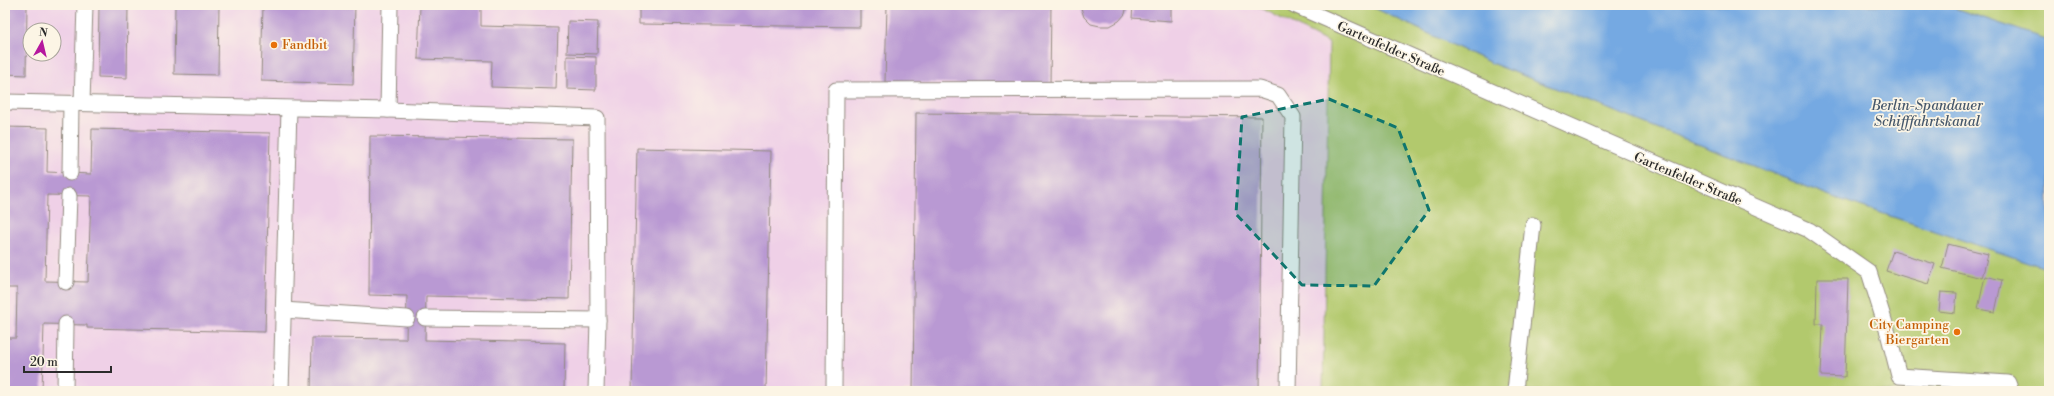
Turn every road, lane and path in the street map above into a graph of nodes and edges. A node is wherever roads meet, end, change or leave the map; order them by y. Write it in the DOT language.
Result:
graph roads {
  1 [pos="85,5"];
  2 [pos="390,5"];
  3 [pos="1294,5"];
  4 [pos="5,102"];
  5 [pos="76,103"];
  6 [pos="289,109"];
  7 [pos="388,110"];
  8 [pos="70,173"];
  9 [pos="69,196"];
  10 [pos="1533,225"];
  11 [pos="66,282"];
  12 [pos="283,310"];
  13 [pos="407,318"];
  14 [pos="425,318"];
  15 [pos="598,320"];
  16 [pos="66,324"];
  17 [pos="65,391"];
  18 [pos="281,391"];
  19 [pos="596,391"];
  20 [pos="834,391"];
  21 [pos="1288,391"];
  22 [pos="1515,391"];
  23 [pos="2011,391"];
  1 -- 5 [label="lane"];
  2 -- 7 [label="lane"];
  3 -- 23 [label="lane, Gartenfelder Straße"];
  4 -- 5 [label="lane"];
  5 -- 6 [label="lane"];
  5 -- 8 [label="lane"];
  6 -- 7 [label="lane"];
  6 -- 12 [label="lane"];
  7 -- 15 [label="lane"];
  9 -- 11 [label="lane"];
  10 -- 22 [label="lane"];
  12 -- 13 [label="lane"];
  12 -- 18 [label="lane"];
  14 -- 15 [label="lane"];
  15 -- 19 [label="lane"];
  16 -- 17 [label="lane"];
  20 -- 21 [label="lane"];
}
